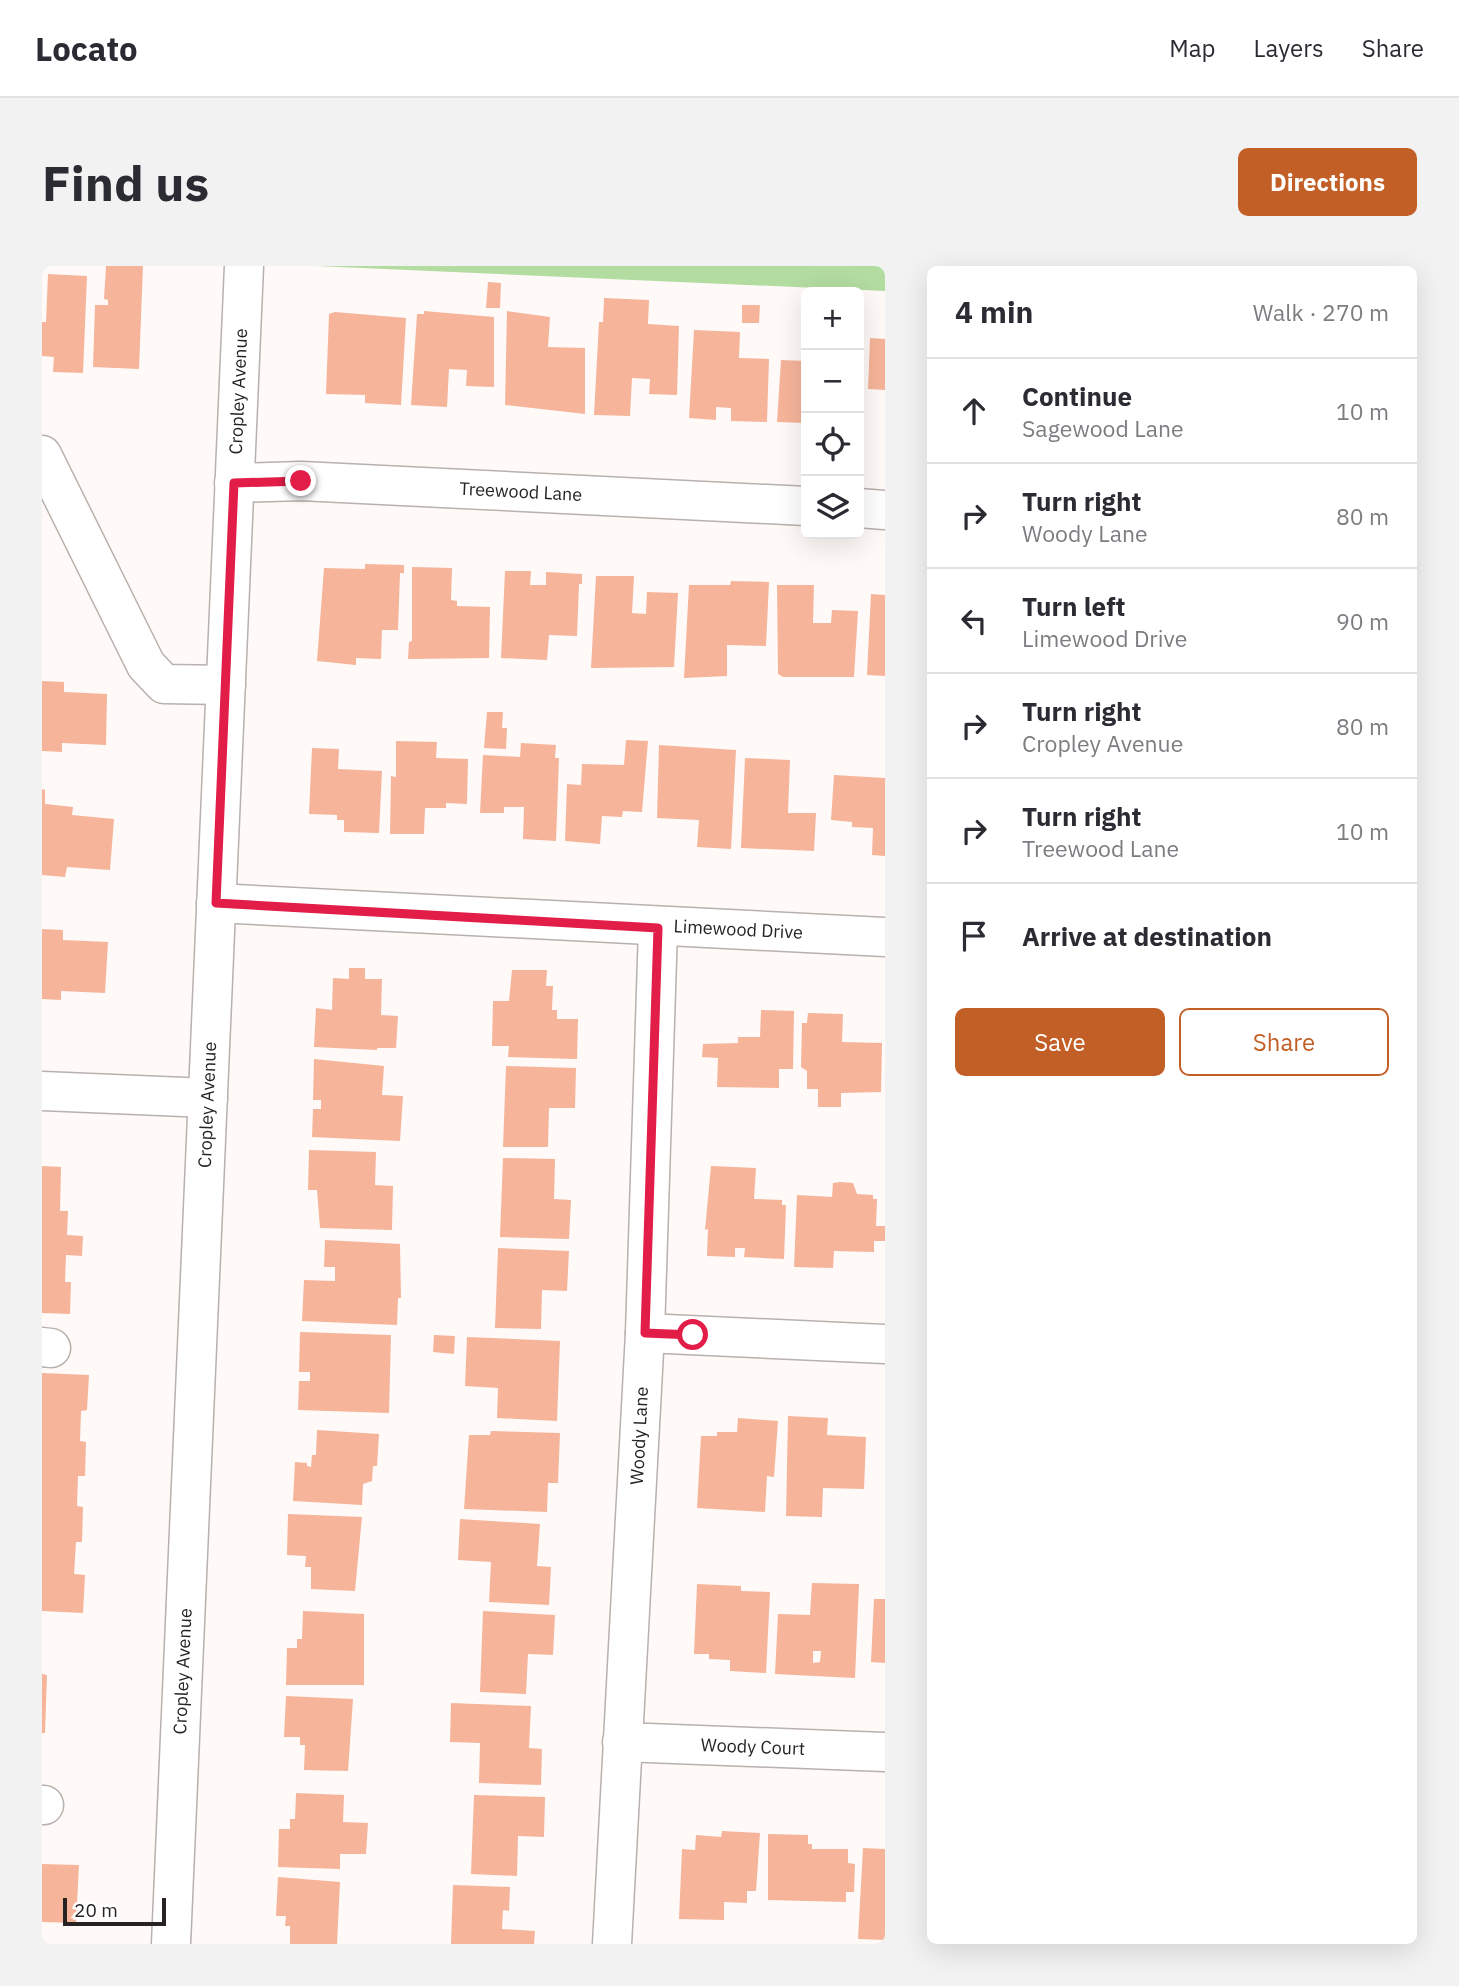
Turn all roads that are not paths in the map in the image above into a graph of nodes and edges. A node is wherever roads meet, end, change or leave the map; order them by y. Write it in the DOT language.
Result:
graph roads {
  1 [pos="244,266"];
  2 [pos="42,455"];
  3 [pos="234,483"];
  4 [pos="801,506"];
  5 [pos="864,508"];
  6 [pos="885,510"];
  7 [pos="226,685"];
  8 [pos="216,903"];
  9 [pos="658,928"];
  10 [pos="885,937"];
  11 [pos="42,1091"];
  12 [pos="208,1098"];
  13 [pos="645,1333"];
  14 [pos="885,1344"];
  15 [pos="622,1742"];
  16 [pos="885,1752"];
  17 [pos="171,1944"];
  18 [pos="612,1944"];
  1 -- 3 [label="street, Cropley Avenue"];
  2 -- 7 [label="street"];
  3 -- 4 [label="street, Treewood Lane"];
  3 -- 7 [label="street, Cropley Avenue"];
  5 -- 6 [label="street"];
  7 -- 8 [label="street, Cropley Avenue"];
  8 -- 9 [label="street, Limewood Drive"];
  8 -- 12 [label="street, Cropley Avenue"];
  9 -- 10 [label="street, Limewood Drive"];
  9 -- 13 [label="street, Woody Lane"];
  11 -- 12 [label="street"];
  12 -- 17 [label="street, Cropley Avenue"];
  13 -- 14 [label="street"];
  13 -- 15 [label="street, Woody Lane"];
  15 -- 16 [label="street, Woody Court"];
  15 -- 18 [label="street, Woody Lane"];
}
